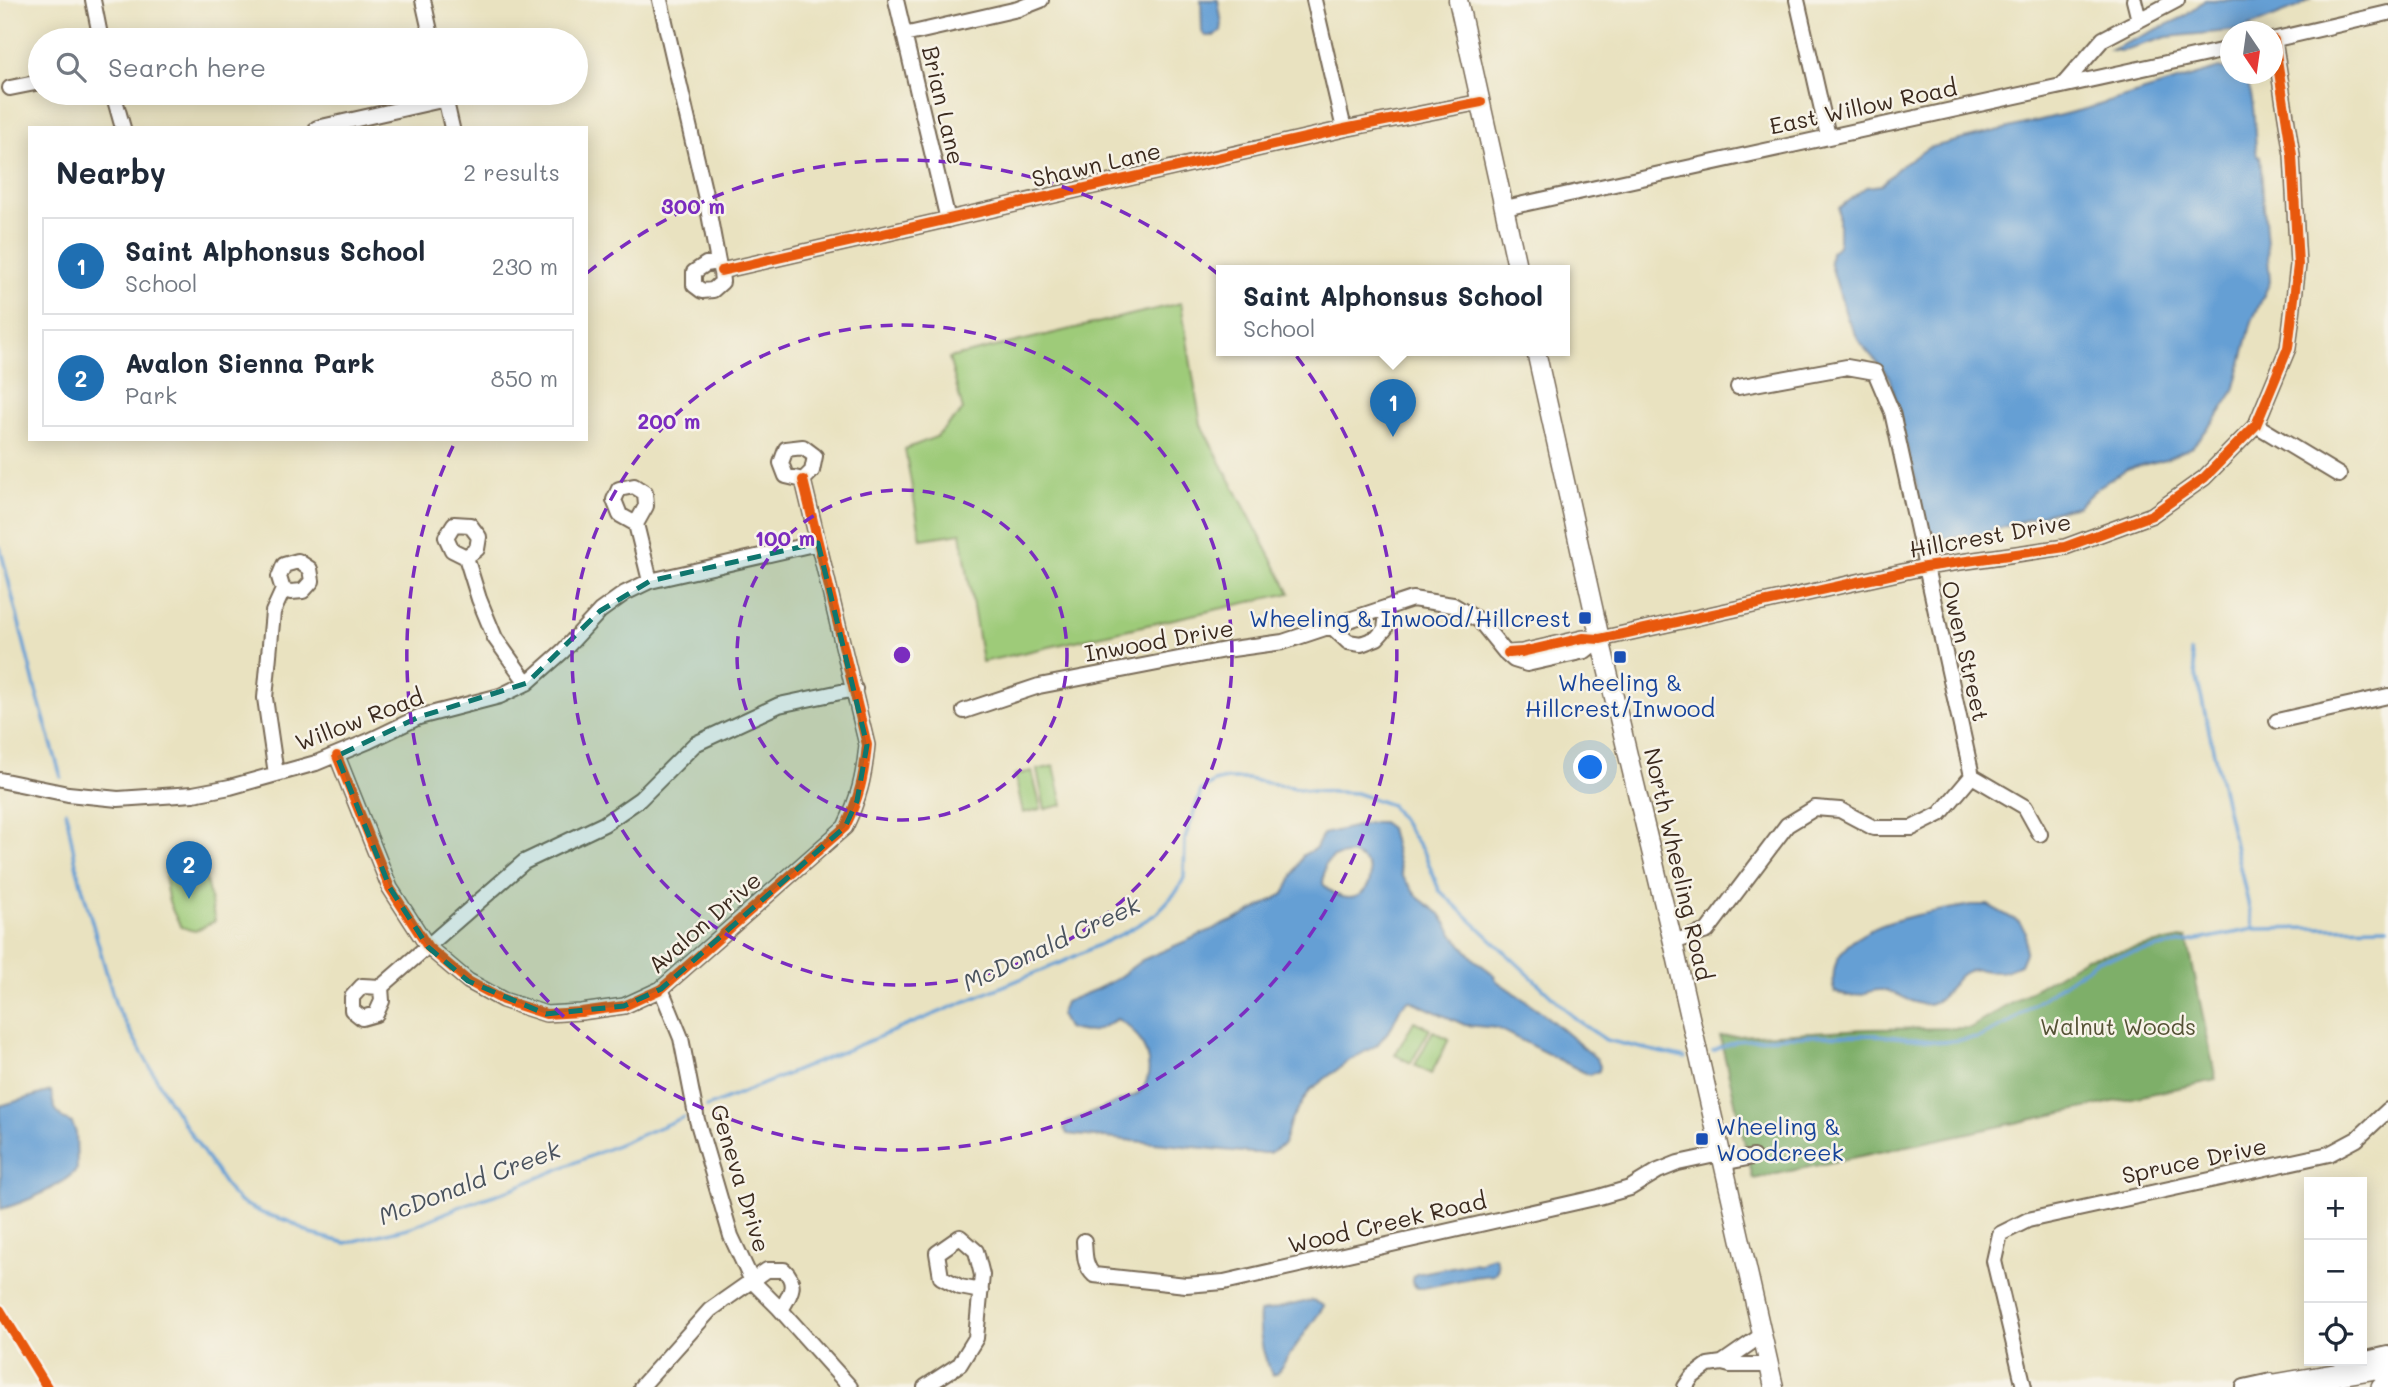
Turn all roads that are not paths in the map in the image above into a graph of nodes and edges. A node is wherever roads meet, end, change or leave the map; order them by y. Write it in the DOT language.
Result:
graph roads {
  1 [pos="93,0"];
  2 [pos="424,0"];
  3 [pos="660,0"];
  4 [pos="897,0"];
  5 [pos="1041,0"];
  6 [pos="1314,0"];
  7 [pos="1458,0"];
  8 [pos="1797,0"];
  9 [pos="2134,0"];
  10 [pos="2177,0"];
  11 [pos="2388,13"];
  12 [pos="2139,20"];
  13 [pos="99,28"];
  14 [pos="430,28"];
  15 [pos="904,35"];
  16 [pos="2283,38"];
  17 [pos="2220,51"];
  18 [pos="28,84"];
  19 [pos="2280,84"];
  20 [pos="2062,86"];
  21 [pos="10,88"];
  22 [pos="1481,102"];
  23 [pos="116,105"];
  24 [pos="409,105"];
  25 [pos="447,105"];
  26 [pos="122,126"];
  27 [pos="325,126"];
  28 [pos="452,126"];
  29 [pos="1344,129"];
  30 [pos="1828,136"];
  31 [pos="1505,208"];
  32 [pos="948,220"];
  33 [pos="1517,265"];
  34 [pos="1537,356"];
  35 [pos="1738,387"];
  36 [pos="2256,425"];
  37 [pos="2339,475"];
  38 [pos="803,481"];
  39 [pos="636,524"];
  40 [pos="818,543"];
  41 [pos="466,557"];
  42 [pos="1926,568"];
  43 [pos="650,580"];
  44 [pos="283,590"];
  45 [pos="1388,607"];
  46 [pos="1331,626"];
  47 [pos="1600,639"];
  48 [pos="527,683"];
  49 [pos="855,689"];
  50 [pos="2388,696"];
  51 [pos="964,711"];
  52 [pos="2277,722"];
  53 [pos="337,756"];
  54 [pos="276,774"];
  55 [pos="1972,776"];
  56 [pos="0,780"];
  57 [pos="2040,834"];
  58 [pos="1673,942"];
  59 [pos="428,947"];
  60 [pos="381,988"];
  61 [pos="661,989"];
  62 [pos="2388,1110"];
  63 [pos="1753,1157"];
  64 [pos="1721,1158"];
  65 [pos="1084,1241"];
  66 [pos="752,1281"];
  67 [pos="981,1291"];
  68 [pos="781,1310"];
  69 [pos="1762,1335"];
  70 [pos="2388,1354"];
  71 [pos="2367,1358"];
  72 [pos="1722,1363"];
  73 [pos="1770,1365"];
  74 [pos="2334,1366"];
  75 [pos="2388,1367"];
  76 [pos="2388,1386"];
  77 [pos="641,1387"];
  78 [pos="850,1387"];
  79 [pos="925,1387"];
  80 [pos="1685,1387"];
  81 [pos="1774,1387"];
  82 [pos="2024,1387"];
  83 [pos="2244,1387"];
  84 [pos="2263,1387"];
  85 [pos="2306,1387"];
  86 [pos="2382,1387"];
  1 -- 13 [label="street"];
  2 -- 14 [label="street"];
  3 -- 32 [label="street, Shawn Lane"];
  4 -- 15 [label="street, Brian Lane"];
  5 -- 15 [label="street"];
  6 -- 29 [label="street"];
  7 -- 22 [label="main road"];
  8 -- 30 [label="street"];
  9 -- 12 [label="street"];
  10 -- 12 [label="street"];
  11 -- 16 [label="street"];
  12 -- 20 [label="street"];
  15 -- 32 [label="street, Brian Lane"];
  17 -- 20 [label="street, East Willow Road"];
  18 -- 21 [label="street"];
  19 -- 36 [label="street, Hillcrest Drive"];
  20 -- 30 [label="street, East Willow Road"];
  22 -- 29 [label="street, Shawn Lane"];
  22 -- 31 [label="main road"];
  23 -- 26 [label="street"];
  24 -- 27 [label="street"];
  25 -- 28 [label="street"];
  29 -- 32 [label="street, Shawn Lane"];
  30 -- 31 [label="street, East Willow Road"];
  31 -- 33 [label="main road"];
  34 -- 47 [label="main road, North Wheeling Road"];
  35 -- 42 [label="street, Owen Street"];
  36 -- 37 [label="street"];
  36 -- 42 [label="street, Hillcrest Drive"];
  38 -- 40 [label="street, Avalon Drive"];
  39 -- 43 [label="street"];
  40 -- 43 [label="street, Willow Road"];
  40 -- 49 [label="street, Avalon Drive"];
  41 -- 48 [label="street"];
  42 -- 47 [label="street, Hillcrest Drive"];
  42 -- 55 [label="street, Owen Street"];
  43 -- 48 [label="street, Willow Road"];
  44 -- 54 [label="street"];
  45 -- 46 [label="street, Inwood Drive"];
  45 -- 46 [label="street"];
  45 -- 47 [label="street, Inwood Drive"];
  46 -- 51 [label="street, Inwood Drive"];
  47 -- 58 [label="main road, North Wheeling Road"];
  48 -- 53 [label="street, Willow Road"];
  49 -- 59 [label="street"];
  49 -- 61 [label="street, Avalon Drive"];
  50 -- 52 [label="street"];
  53 -- 54 [label="street, Willow Road"];
  53 -- 59 [label="street, Avalon Drive"];
  54 -- 56 [label="street, Willow Road"];
  55 -- 57 [label="street"];
  55 -- 58 [label="street"];
  58 -- 64 [label="main road, North Wheeling Road"];
  59 -- 60 [label="street"];
  59 -- 61 [label="street, Avalon Drive"];
  61 -- 66 [label="street, Geneva Drive"];
  62 -- 82 [label="street, Spruce Drive"];
  63 -- 64 [label="street"];
  64 -- 65 [label="street, Wood Creek Road"];
  64 -- 69 [label="main road, North Wheeling Road"];
  66 -- 68 [label="street, Geneva Drive"];
  66 -- 68 [label="street"];
  66 -- 77 [label="street"];
  67 -- 67 [label="street"];
  67 -- 79 [label="street"];
  68 -- 78 [label="street, Geneva Drive"];
  69 -- 72 [label="street"];
  69 -- 73 [label="main road, North Wheeling Road"];
  70 -- 71 [label="street"];
  72 -- 73 [label="street"];
  72 -- 80 [label="street"];
  73 -- 81 [label="main road, North Wheeling Road"];
  74 -- 83 [label="street"];
  75 -- 84 [label="highway"];
  75 -- 85 [label="highway"];
  76 -- 86 [label="highway"];
}
